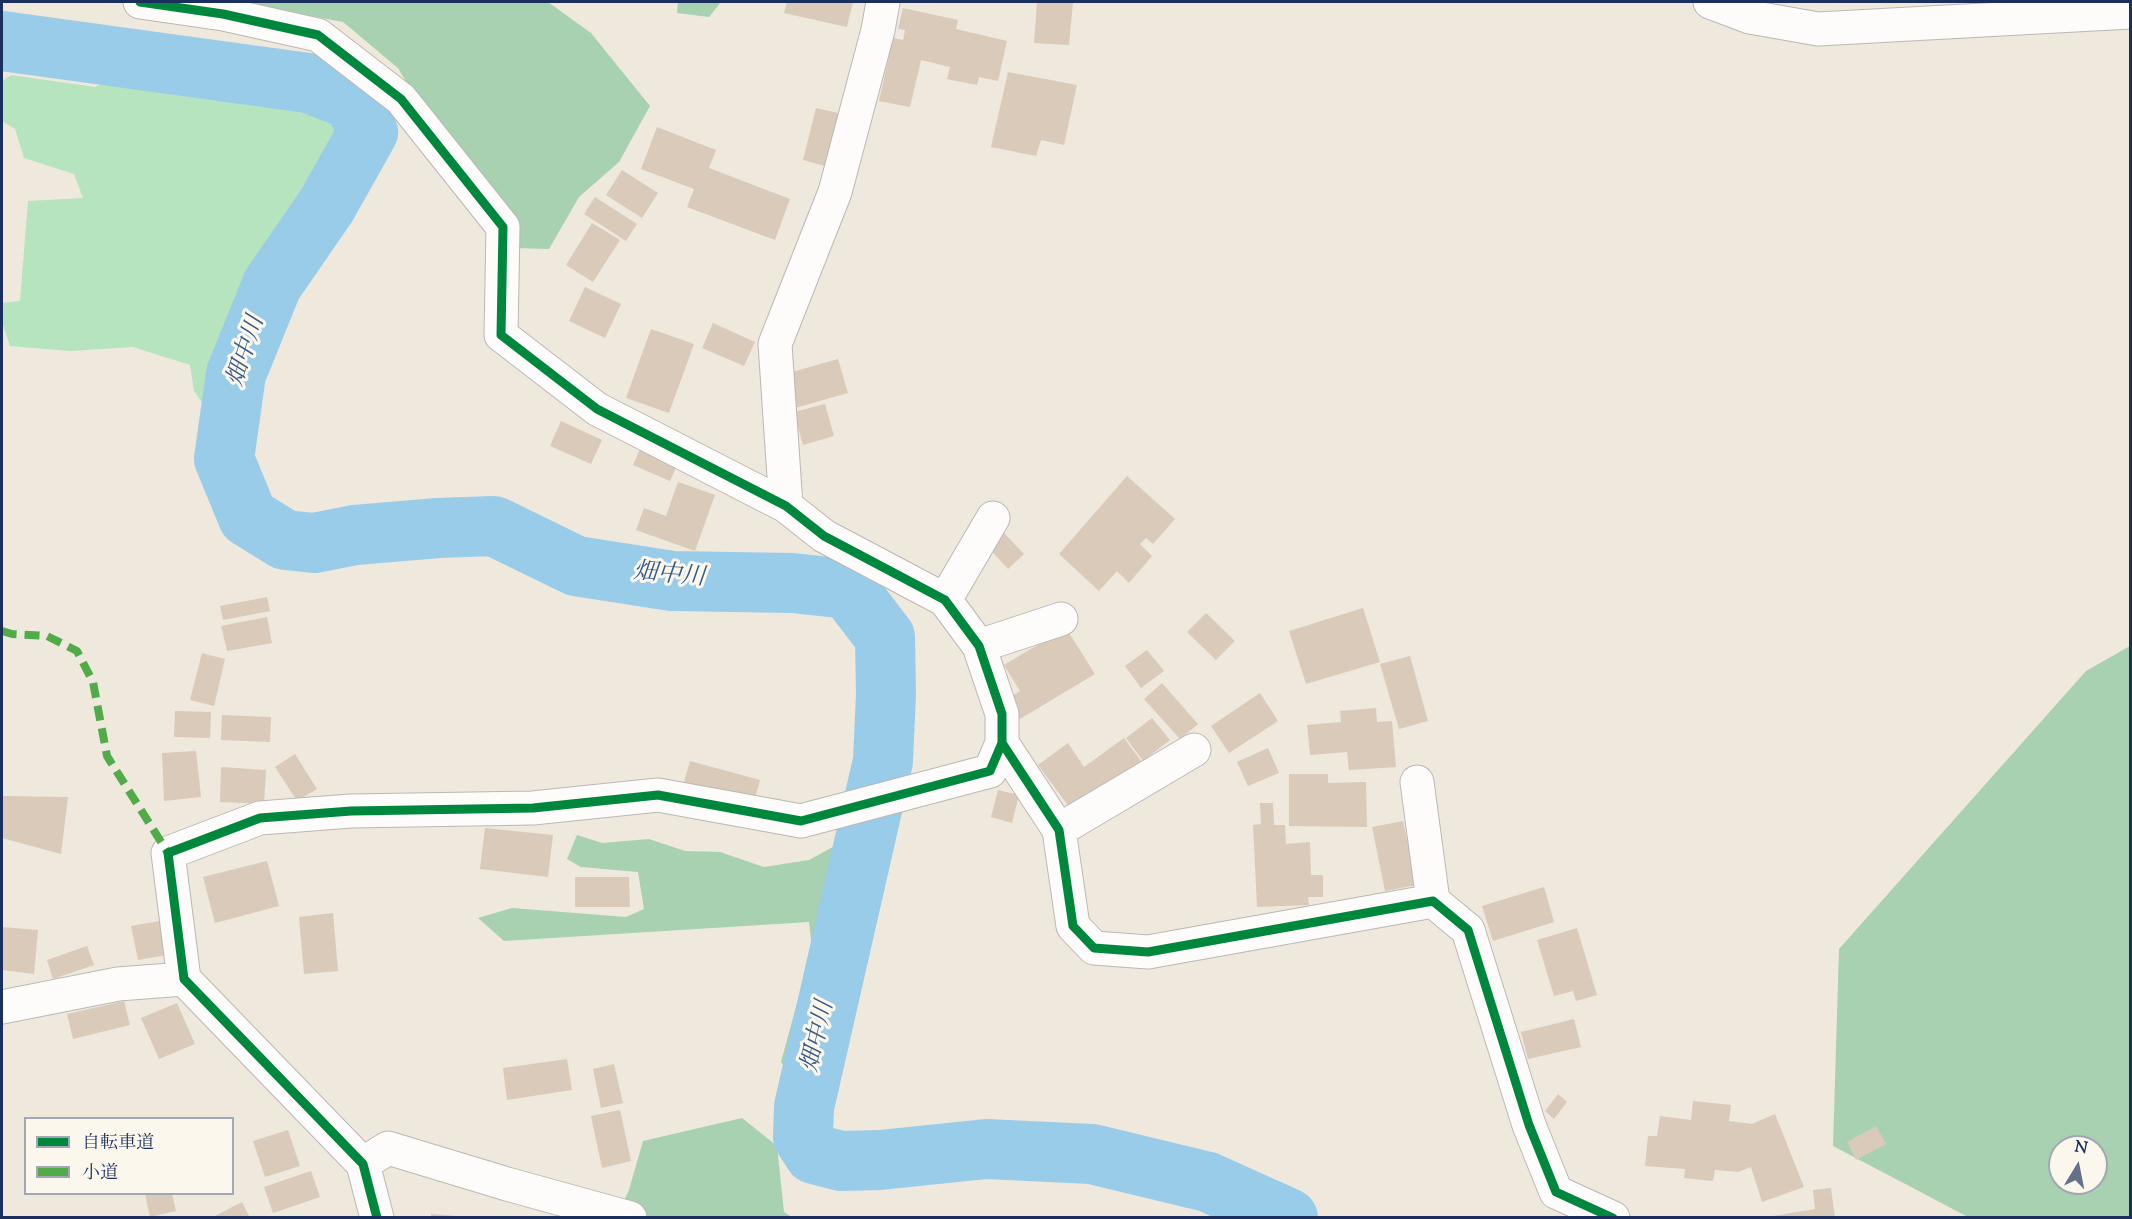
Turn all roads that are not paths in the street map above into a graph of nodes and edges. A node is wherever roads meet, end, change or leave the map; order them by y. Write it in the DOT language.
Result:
graph roads {
  1 [pos="140,2"];
  2 [pos="883,2"];
  3 [pos="1710,2"];
  4 [pos="2130,12"];
  5 [pos="786,506"];
  6 [pos="993,518"];
  7 [pos="945,600"];
  8 [pos="1061,619"];
  9 [pos="979,646"];
  10 [pos="1002,743"];
  11 [pos="1194,750"];
  12 [pos="1417,782"];
  13 [pos="1059,830"];
  14 [pos="1433,902"];
  15 [pos="184,979"];
  16 [pos="2,1007"];
  17 [pos="363,1164"];
  18 [pos="377,1218"];
  19 [pos="630,1218"];
  20 [pos="1613,1218"];
  1 -- 5 [label="street"];
  2 -- 5 [label="street"];
  3 -- 4 [label="street"];
  5 -- 7 [label="street"];
  6 -- 7 [label="street"];
  7 -- 9 [label="street"];
  8 -- 9 [label="street"];
  9 -- 10 [label="street"];
  10 -- 13 [label="street"];
  10 -- 15 [label="street"];
  11 -- 13 [label="street"];
  12 -- 14 [label="street"];
  13 -- 14 [label="street"];
  14 -- 20 [label="street"];
  15 -- 16 [label="street"];
  15 -- 17 [label="street"];
  17 -- 18 [label="street"];
  17 -- 19 [label="street"];
}
